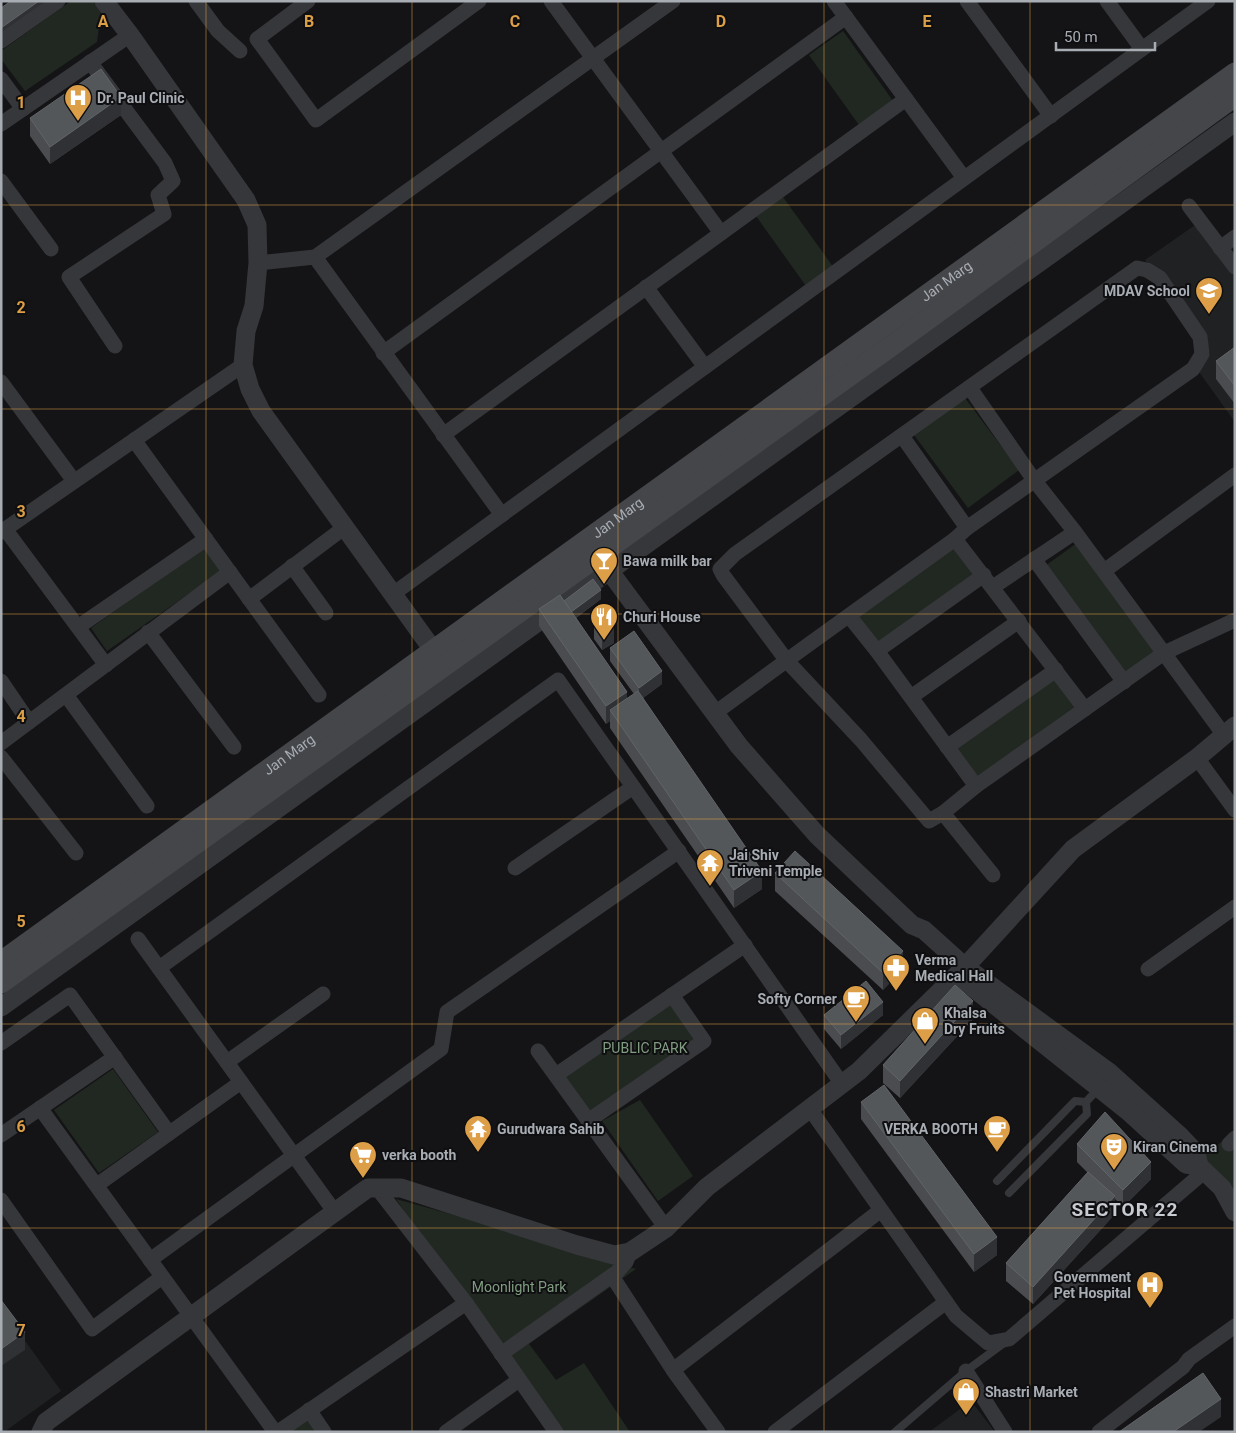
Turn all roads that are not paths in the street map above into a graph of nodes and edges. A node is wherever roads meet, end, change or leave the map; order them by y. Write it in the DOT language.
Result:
graph roads {
  1 [pos="58,1"];
  2 [pos="196,1"];
  3 [pos="308,1"];
  4 [pos="479,1"];
  5 [pos="551,1"];
  6 [pos="673,1"];
  7 [pos="834,1"];
  8 [pos="967,1"];
  9 [pos="1107,1"];
  10 [pos="1208,1"];
  11 [pos="108,3"];
  12 [pos="846,17"];
  13 [pos="130,35"];
  14 [pos="1,41"];
  15 [pos="1142,49"];
  16 [pos="240,51"];
  17 [pos="593,59"];
  18 [pos="90,62"];
  19 [pos="1235,73"];
  20 [pos="1,79"];
  21 [pos="1235,96"];
  22 [pos="906,98"];
  23 [pos="23,109"];
  24 [pos="1051,116"];
  25 [pos="1235,122"];
  26 [pos="1,124"];
  27 [pos="661,151"];
  28 [pos="964,178"];
  29 [pos="1,181"];
  30 [pos="7,200"];
  31 [pos="1189,206"];
  32 [pos="721,233"];
  33 [pos="1235,237"];
  34 [pos="51,248"];
  35 [pos="1220,248"];
  36 [pos="315,258"];
  37 [pos="258,263"];
  38 [pos="1235,267"];
  39 [pos="646,287"];
  40 [pos="115,346"];
  41 [pos="384,353"];
  42 [pos="243,364"];
  43 [pos="705,367"];
  44 [pos="1,382"];
  45 [pos="970,388"];
  46 [pos="443,435"];
  47 [pos="902,436"];
  48 [pos="134,440"];
  49 [pos="1235,475"];
  50 [pos="1034,480"];
  51 [pos="74,482"];
  52 [pos="502,514"];
  53 [pos="345,528"];
  54 [pos="967,528"];
  55 [pos="3,530"];
  56 [pos="1075,532"];
  57 [pos="206,539"];
  58 [pos="955,539"];
  59 [pos="598,556"];
  60 [pos="1034,559"];
  61 [pos="292,566"];
  62 [pos="230,572"];
  63 [pos="1104,572"];
  64 [pos="984,575"];
  65 [pos="993,587"];
  66 [pos="393,594"];
  67 [pos="249,599"];
  68 [pos="326,613"];
  69 [pos="849,616"];
  70 [pos="1235,620"];
  71 [pos="1019,621"];
  72 [pos="78,628"];
  73 [pos="148,632"];
  74 [pos="877,651"];
  75 [pos="1164,653"];
  76 [pos="439,658"];
  77 [pos="787,660"];
  78 [pos="106,665"];
  79 [pos="1056,670"];
  80 [pos="1,681"];
  81 [pos="1124,682"];
  82 [pos="66,695"];
  83 [pos="319,695"];
  84 [pos="911,697"];
  85 [pos="1086,709"];
  86 [pos="715,713"];
  87 [pos="29,722"];
  88 [pos="1229,731"];
  89 [pos="1,743"];
  90 [pos="234,747"];
  91 [pos="947,747"];
  92 [pos="1,757"];
  93 [pos="1197,758"];
  94 [pos="976,786"];
  95 [pos="633,787"];
  96 [pos="148,806"];
  97 [pos="1235,810"];
  98 [pos="943,813"];
  99 [pos="679,851"];
  100 [pos="76,854"];
  101 [pos="516,868"];
  102 [pos="993,875"];
  103 [pos="1235,907"];
  104 [pos="138,939"];
  105 [pos="746,945"];
  106 [pos="1,962"];
  107 [pos="159,968"];
  108 [pos="1148,969"];
  109 [pos="961,971"];
  110 [pos="1,984"];
  111 [pos="323,994"];
  112 [pos="672,995"];
  113 [pos="1,1006"];
  114 [pos="1,1043"];
  115 [pos="538,1051"];
  116 [pos="114,1057"];
  117 [pos="226,1062"];
  118 [pos="556,1076"];
  119 [pos="1104,1080"];
  120 [pos="241,1082"];
  121 [pos="842,1084"];
  122 [pos="1086,1102"];
  123 [pos="40,1108"];
  124 [pos="810,1108"];
  125 [pos="588,1121"];
  126 [pos="169,1134"];
  127 [pos="1,1135"];
  128 [pos="294,1155"];
  129 [pos="1202,1168"];
  130 [pos="997,1181"];
  131 [pos="97,1185"];
  132 [pos="377,1188"];
  133 [pos="1010,1193"];
  134 [pos="1,1200"];
  135 [pos="881,1210"];
  136 [pos="334,1211"];
  137 [pos="1235,1212"];
  138 [pos="666,1228"];
  139 [pos="630,1252"];
  140 [pos="150,1260"];
  141 [pos="612,1276"];
  142 [pos="162,1277"];
  143 [pos="946,1302"];
  144 [pos="466,1303"];
  145 [pos="191,1316"];
  146 [pos="1235,1326"];
  147 [pos="1009,1339"];
  148 [pos="501,1354"];
  149 [pos="673,1370"];
  150 [pos="966,1371"];
  151 [pos="519,1380"];
  152 [pos="309,1410"];
  153 [pos="41,1432"];
  154 [pos="276,1432"];
  155 [pos="324,1432"];
  156 [pos="446,1432"];
  157 [pos="556,1432"];
  158 [pos="718,1432"];
  159 [pos="775,1432"];
  160 [pos="895,1432"];
  161 [pos="1005,1432"];
  162 [pos="1099,1432"];
  1 -- 14 [label="street"];
  2 -- 16 [label="street"];
  3 -- 4 [label="street"];
  5 -- 17 [label="street"];
  6 -- 17 [label="street"];
  7 -- 12 [label="street"];
  8 -- 24 [label="street"];
  9 -- 15 [label="street"];
  10 -- 15 [label="street"];
  11 -- 13 [label="street"];
  12 -- 22 [label="street"];
  12 -- 27 [label="street"];
  13 -- 18 [label="street"];
  13 -- 37 [label="street"];
  15 -- 24 [label="street"];
  17 -- 27 [label="street"];
  17 -- 36 [label="street"];
  18 -- 23 [label="street"];
  18 -- 40 [label="street"];
  19 -- 59 [label="main road, Jan Marg"];
  20 -- 23 [label="street"];
  21 -- 59 [label="main road, Jan Marg"];
  22 -- 28 [label="street"];
  22 -- 32 [label="street"];
  23 -- 26 [label="street"];
  24 -- 28 [label="street"];
  25 -- 59 [label="street"];
  27 -- 32 [label="street"];
  27 -- 41 [label="street"];
  28 -- 43 [label="street"];
  29 -- 30 [label="street"];
  30 -- 34 [label="street"];
  31 -- 35 [label="street"];
  32 -- 39 [label="street"];
  33 -- 35 [label="street"];
  35 -- 38 [label="street"];
  36 -- 37 [label="street"];
  36 -- 41 [label="street"];
  37 -- 42 [label="street"];
  39 -- 43 [label="street"];
  39 -- 46 [label="street"];
  41 -- 46 [label="street"];
  42 -- 48 [label="street"];
  42 -- 53 [label="street"];
  43 -- 52 [label="street"];
  44 -- 51 [label="street"];
  45 -- 47 [label="street"];
  45 -- 50 [label="street"];
  45 -- 50 [label="street"];
  46 -- 52 [label="street"];
  47 -- 54 [label="street"];
  47 -- 77 [label="street"];
  48 -- 51 [label="street"];
  48 -- 57 [label="street"];
  49 -- 63 [label="street"];
  50 -- 54 [label="street"];
  50 -- 56 [label="street"];
  51 -- 55 [label="street"];
  52 -- 66 [label="street"];
  53 -- 61 [label="street"];
  53 -- 66 [label="street"];
  54 -- 58 [label="street"];
  55 -- 72 [label="street"];
  56 -- 60 [label="street"];
  56 -- 63 [label="street"];
  57 -- 62 [label="street"];
  57 -- 72 [label="street"];
  58 -- 64 [label="street"];
  58 -- 69 [label="street"];
  59 -- 76 [label="main road, Jan Marg"];
  59 -- 86 [label="street"];
  59 -- 113 [label="street"];
  60 -- 65 [label="street"];
  60 -- 81 [label="street"];
  61 -- 67 [label="street"];
  61 -- 68 [label="street"];
  62 -- 67 [label="street"];
  62 -- 73 [label="street"];
  63 -- 75 [label="street"];
  64 -- 65 [label="street"];
  64 -- 74 [label="street"];
  65 -- 71 [label="street"];
  66 -- 76 [label="street"];
  67 -- 83 [label="street"];
  69 -- 74 [label="street"];
  69 -- 77 [label="street"];
  70 -- 75 [label="street"];
  71 -- 79 [label="street"];
  71 -- 84 [label="street"];
  72 -- 78 [label="street"];
  73 -- 78 [label="street"];
  73 -- 90 [label="street"];
  74 -- 84 [label="street"];
  75 -- 81 [label="street"];
  75 -- 88 [label="street"];
  76 -- 106 [label="main road, Jan Marg"];
  76 -- 110 [label="main road, Jan Marg"];
  77 -- 86 [label="street"];
  77 -- 98 [label="street"];
  78 -- 82 [label="street"];
  79 -- 85 [label="street"];
  79 -- 91 [label="street"];
  80 -- 87 [label="street"];
  81 -- 85 [label="street"];
  82 -- 87 [label="street"];
  82 -- 96 [label="street"];
  84 -- 91 [label="street"];
  85 -- 94 [label="street"];
  86 -- 109 [label="street"];
  87 -- 89 [label="street"];
  88 -- 93 [label="street"];
  91 -- 94 [label="street"];
  92 -- 100 [label="street"];
  93 -- 97 [label="street"];
  93 -- 109 [label="street"];
  94 -- 98 [label="street"];
  95 -- 99 [label="street"];
  95 -- 101 [label="street"];
  95 -- 107 [label="street"];
  98 -- 102 [label="street"];
  99 -- 105 [label="street"];
  99 -- 128 [label="street"];
  103 -- 108 [label="street"];
  104 -- 107 [label="street"];
  105 -- 112 [label="street"];
  105 -- 121 [label="street"];
  107 -- 117 [label="street"];
  109 -- 119 [label="street"];
  109 -- 121 [label="street"];
  111 -- 117 [label="street"];
  112 -- 118 [label="street"];
  112 -- 125 [label="street"];
  114 -- 116 [label="street"];
  115 -- 118 [label="street"];
  116 -- 123 [label="street"];
  116 -- 126 [label="street"];
  117 -- 120 [label="street"];
  118 -- 125 [label="street"];
  119 -- 122 [label="lane"];
  119 -- 129 [label="street"];
  120 -- 126 [label="street"];
  120 -- 128 [label="street"];
  121 -- 124 [label="street"];
  122 -- 130 [label="lane"];
  122 -- 133 [label="lane"];
  123 -- 127 [label="street"];
  123 -- 131 [label="street"];
  124 -- 135 [label="street"];
  124 -- 138 [label="street"];
  125 -- 138 [label="street"];
  126 -- 131 [label="street"];
  128 -- 136 [label="street"];
  128 -- 140 [label="street"];
  129 -- 137 [label="street"];
  129 -- 147 [label="street"];
  131 -- 140 [label="street"];
  132 -- 136 [label="street"];
  132 -- 139 [label="street"];
  132 -- 144 [label="street"];
  134 -- 142 [label="street"];
  135 -- 143 [label="street"];
  135 -- 149 [label="street"];
  136 -- 145 [label="street"];
  138 -- 139 [label="street"];
  139 -- 141 [label="street"];
  140 -- 142 [label="street"];
  141 -- 148 [label="street"];
  141 -- 149 [label="street"];
  142 -- 145 [label="street"];
  143 -- 147 [label="street"];
  143 -- 159 [label="street"];
  144 -- 148 [label="street"];
  144 -- 152 [label="street"];
  145 -- 153 [label="street"];
  145 -- 154 [label="street"];
  146 -- 162 [label="street"];
  147 -- 150 [label="lane"];
  148 -- 151 [label="street"];
  149 -- 158 [label="street"];
  150 -- 160 [label="lane"];
  150 -- 161 [label="street"];
  151 -- 156 [label="street"];
  151 -- 157 [label="street"];
  152 -- 154 [label="street"];
  152 -- 155 [label="street"];
}
